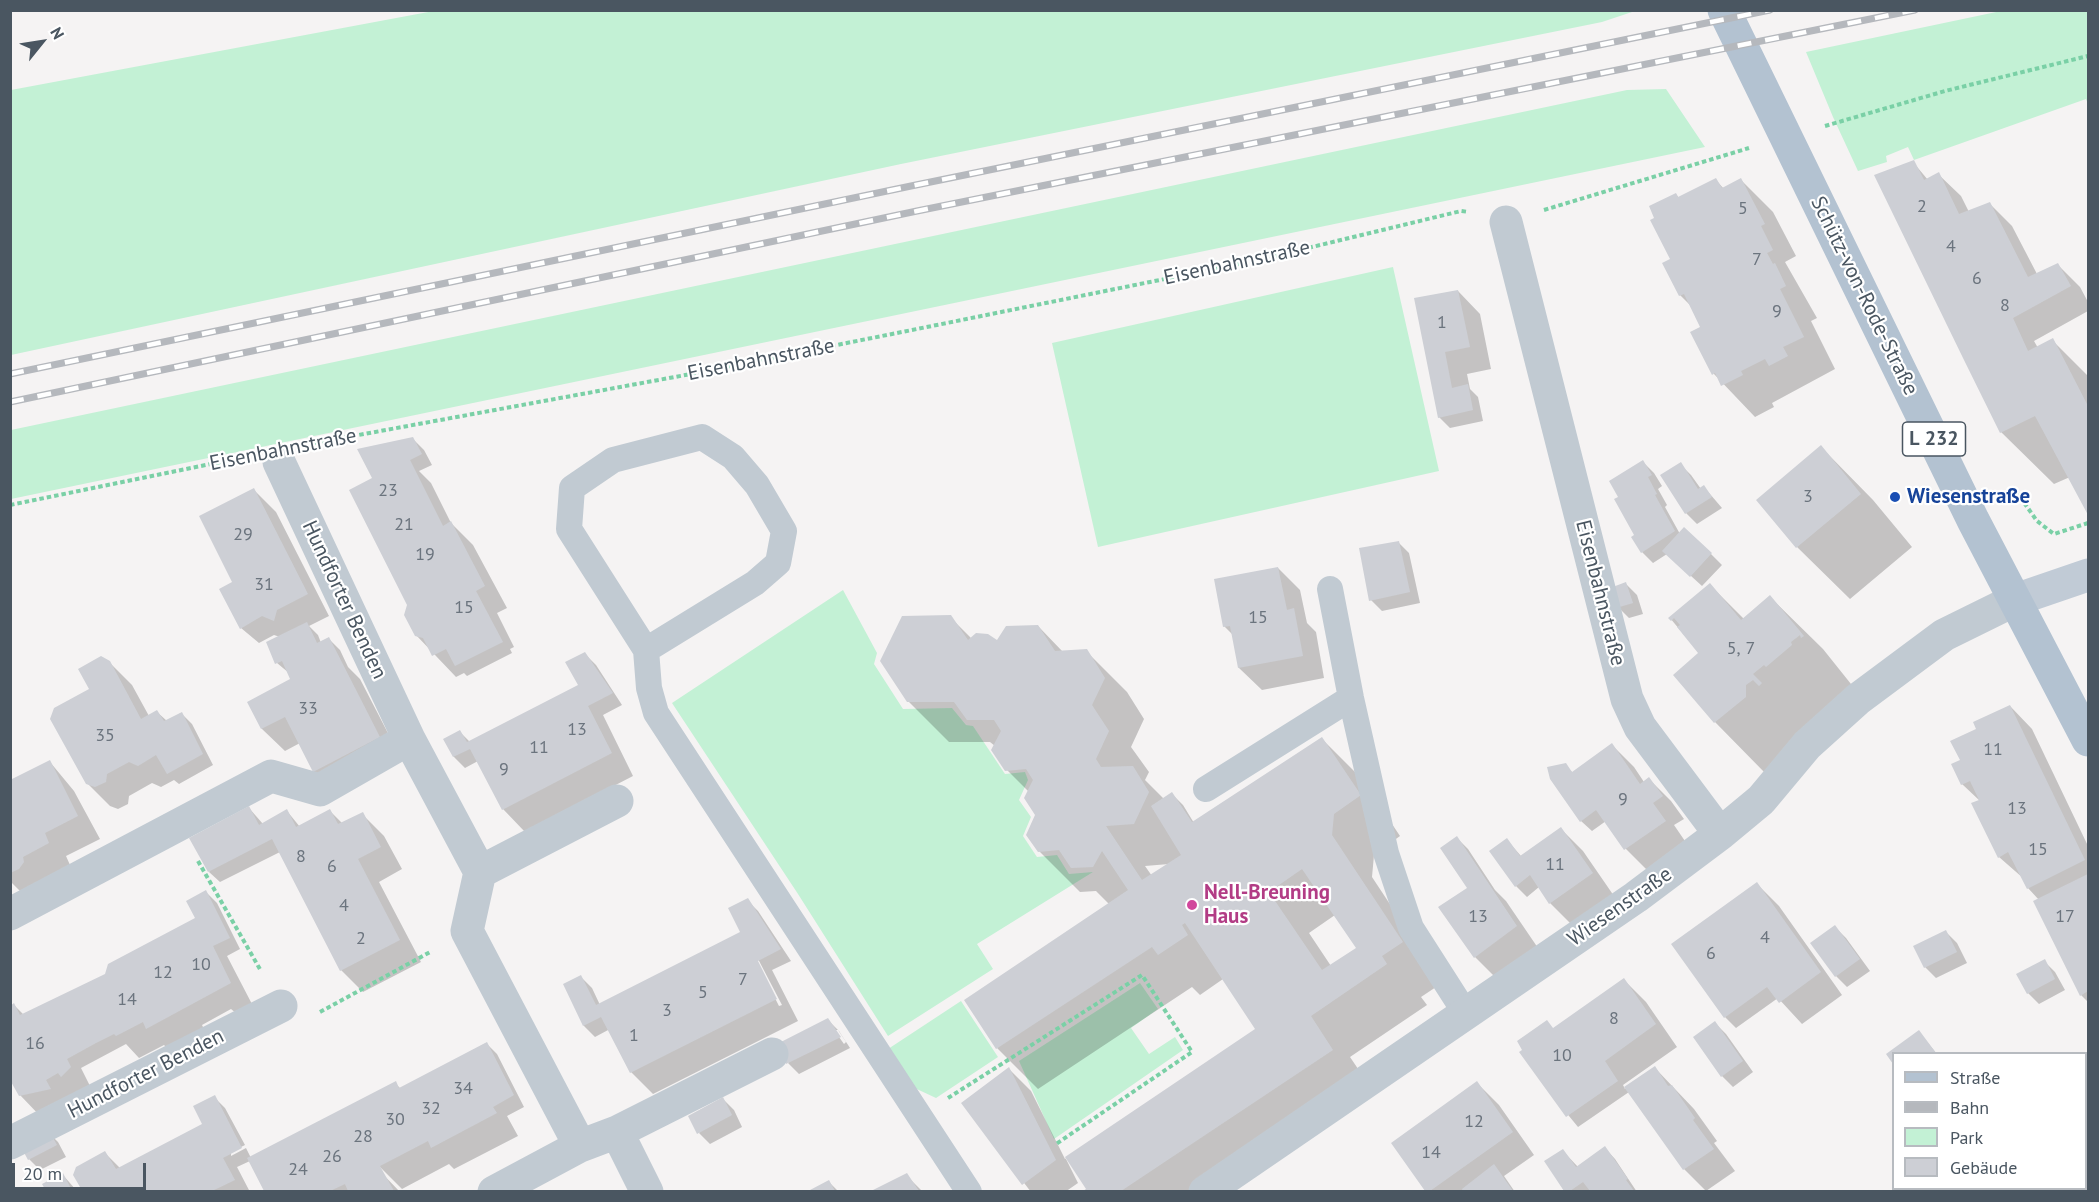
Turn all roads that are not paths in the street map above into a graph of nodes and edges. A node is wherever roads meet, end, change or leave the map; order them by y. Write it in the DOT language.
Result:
graph roads {
  1 [pos="1724,10"];
  2 [pos="1506,222"];
  3 [pos="265,459"];
  4 [pos="2088,575"];
  5 [pos="1330,589"];
  6 [pos="2015,600"];
  7 [pos="646,650"];
  8 [pos="1351,698"];
  9 [pos="409,739"];
  10 [pos="2088,740"];
  11 [pos="1206,789"];
  12 [pos="617,801"];
  13 [pos="1720,834"];
  14 [pos="480,872"];
  15 [pos="10,914"];
  16 [pos="281,1006"];
  17 [pos="1466,1014"];
  18 [pos="772,1054"];
  19 [pos="617,1132"];
  20 [pos="10,1143"];
  21 [pos="580,1146"];
  22 [pos="494,1191"];
  23 [pos="647,1191"];
  24 [pos="969,1191"];
  25 [pos="1205,1191"];
  1 -- 6 [label="main road, Schütz-von-Rode-Straße / L 232"];
  2 -- 13 [label="street, Eisenbahnstraße"];
  3 -- 9 [label="street, Hundforter Benden"];
  4 -- 6 [label="street"];
  5 -- 8 [label="lane"];
  6 -- 10 [label="main road, Schütz-von-Rode-Straße / L 232"];
  6 -- 13 [label="street, Wiesenstraße"];
  7 -- 7 [label="lane"];
  7 -- 24 [label="lane"];
  8 -- 11 [label="lane"];
  8 -- 17 [label="lane"];
  9 -- 14 [label="street, Hundforter Benden"];
  9 -- 15 [label="street"];
  12 -- 14 [label="street"];
  13 -- 17 [label="street, Wiesenstraße"];
  14 -- 21 [label="street"];
  16 -- 20 [label="street, Hundforter Benden"];
  17 -- 25 [label="street, Wiesenstraße"];
  18 -- 19 [label="street"];
  19 -- 21 [label="street"];
  19 -- 23 [label="street"];
  21 -- 22 [label="street"];
}
